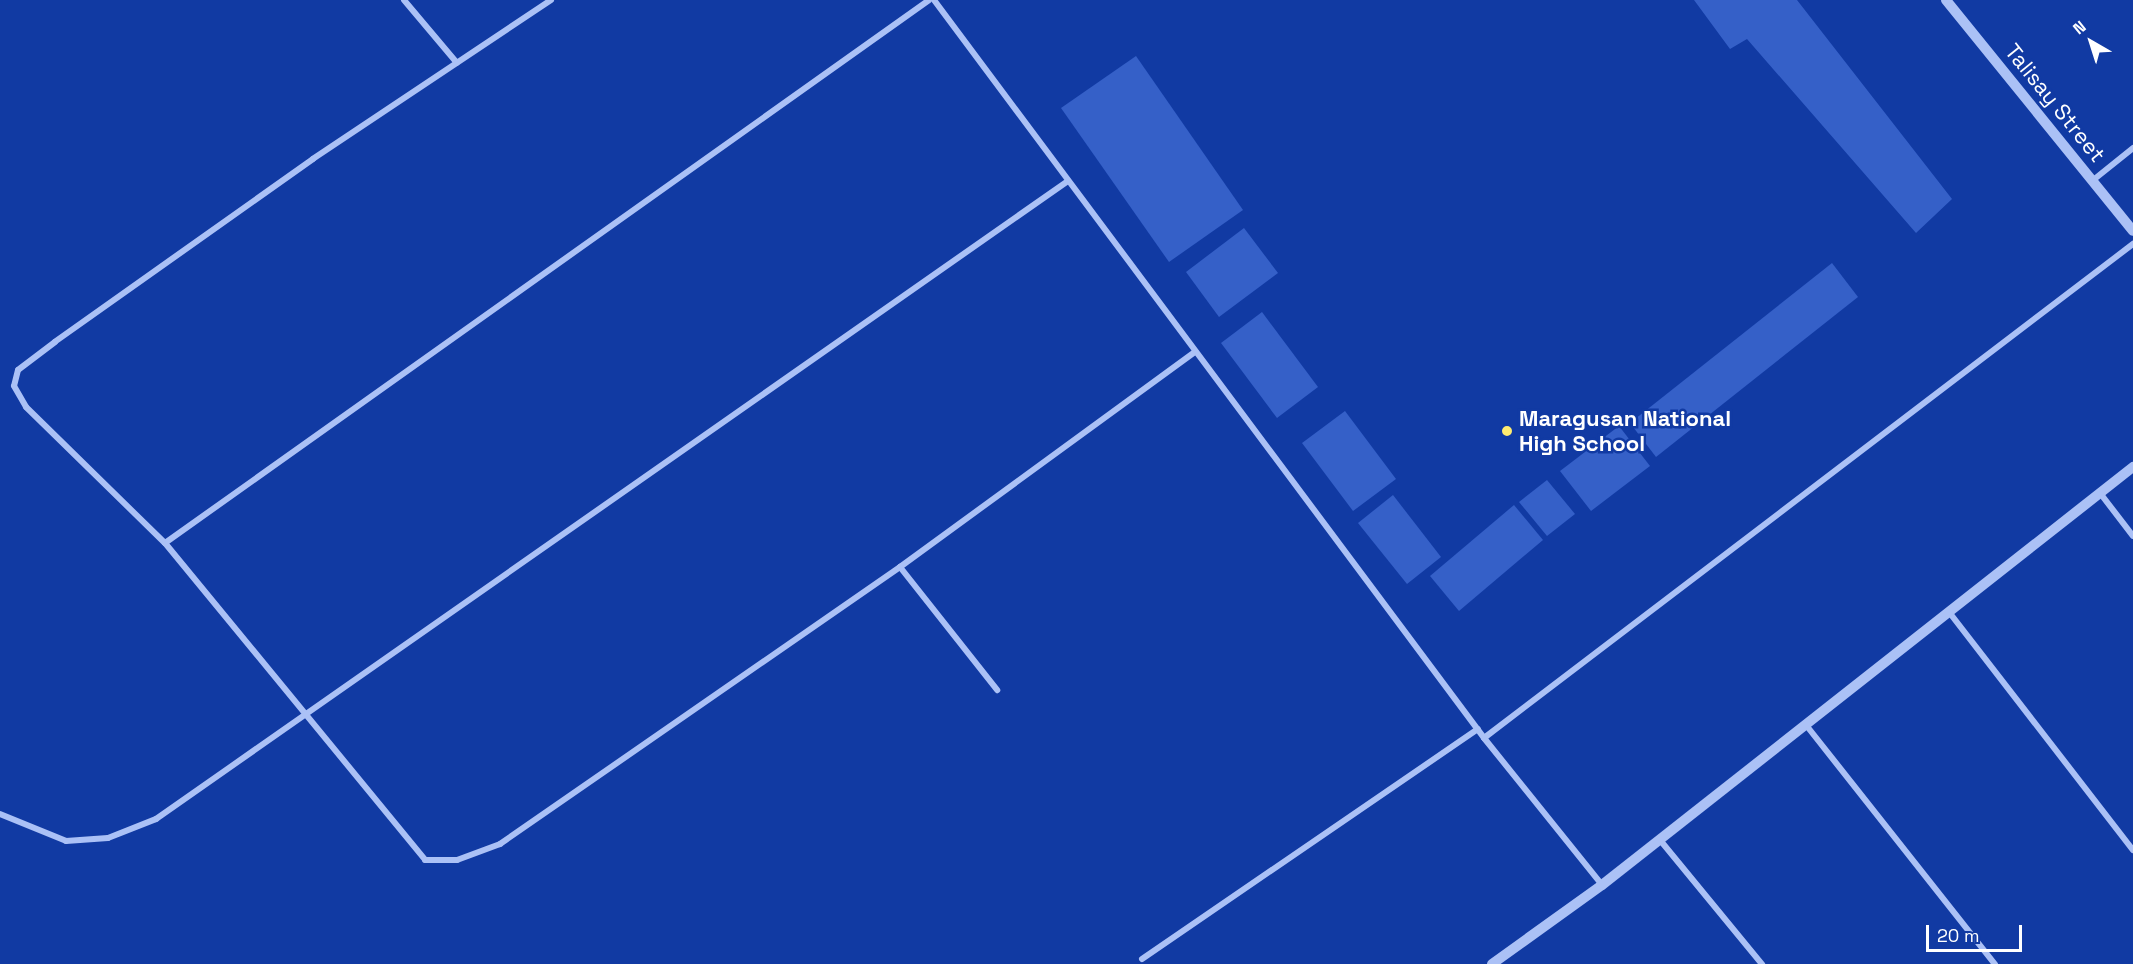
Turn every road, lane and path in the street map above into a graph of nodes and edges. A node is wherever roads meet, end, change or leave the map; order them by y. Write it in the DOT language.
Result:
graph roads {
  1 [pos="404,0"];
  2 [pos="551,0"];
  3 [pos="929,0"];
  4 [pos="934,0"];
  5 [pos="1946,0"];
  6 [pos="458,63"];
  7 [pos="2133,148"];
  8 [pos="1068,181"];
  9 [pos="2092,181"];
  10 [pos="2133,231"];
  11 [pos="2133,244"];
  12 [pos="1194,353"];
  13 [pos="2133,467"];
  14 [pos="2100,493"];
  15 [pos="2133,536"];
  16 [pos="165,543"];
  17 [pos="900,567"];
  18 [pos="1949,612"];
  19 [pos="997,690"];
  20 [pos="306,716"];
  21 [pos="1806,725"];
  22 [pos="1478,729"];
  23 [pos="1484,738"];
  24 [pos="0,814"];
  25 [pos="1660,840"];
  26 [pos="2133,850"];
  27 [pos="1602,885"];
  28 [pos="1142,959"];
  29 [pos="1492,964"];
  30 [pos="1762,964"];
  31 [pos="1995,964"];
  1 -- 6 [label="street"];
  2 -- 6 [label="street"];
  3 -- 16 [label="street"];
  4 -- 8 [label="street"];
  5 -- 9 [label="street, Talisay Street"];
  6 -- 16 [label="street"];
  7 -- 9 [label="street"];
  8 -- 12 [label="street"];
  8 -- 20 [label="street"];
  9 -- 10 [label="street, Talisay Street"];
  11 -- 23 [label="street"];
  12 -- 17 [label="street"];
  12 -- 22 [label="street"];
  13 -- 14 [label="street"];
  14 -- 15 [label="street"];
  14 -- 18 [label="street"];
  16 -- 20 [label="street"];
  17 -- 19 [label="street"];
  17 -- 20 [label="street"];
  18 -- 21 [label="street"];
  18 -- 26 [label="street"];
  20 -- 24 [label="street"];
  21 -- 25 [label="street"];
  21 -- 31 [label="street"];
  22 -- 23 [label="street"];
  22 -- 28 [label="street"];
  23 -- 27 [label="street"];
  25 -- 27 [label="street"];
  25 -- 30 [label="street"];
  27 -- 29 [label="street"];
}
